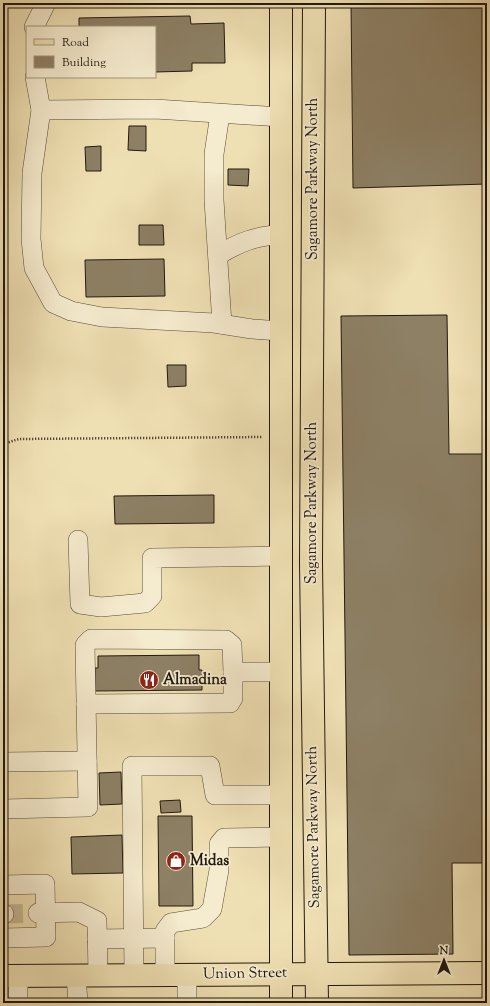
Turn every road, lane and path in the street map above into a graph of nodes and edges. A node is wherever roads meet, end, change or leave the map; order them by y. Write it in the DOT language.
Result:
graph roads {
  1 [pos="46,3"];
  2 [pos="281,3"];
  3 [pos="314,3"];
  4 [pos="34,26"];
  5 [pos="35,78"];
  6 [pos="41,110"];
  7 [pos="220,114"];
  8 [pos="281,116"];
  9 [pos="281,234"];
  10 [pos="218,255"];
  11 [pos="222,324"];
  12 [pos="281,331"];
  13 [pos="262,437"];
  14 [pos="3,444"];
  15 [pos="78,540"];
  16 [pos="280,556"];
  17 [pos="233,672"];
  18 [pos="280,672"];
  19 [pos="86,704"];
  20 [pos="87,761"];
  21 [pos="3,762"];
  22 [pos="280,796"];
  23 [pos="3,808"];
  24 [pos="280,837"];
  25 [pos="3,885"];
  26 [pos="42,913"];
  27 [pos="3,938"];
  28 [pos="134,938"];
  29 [pos="165,938"];
  30 [pos="98,939"];
  31 [pos="316,973"];
  32 [pos="487,973"];
  33 [pos="165,974"];
  34 [pos="187,974"];
  35 [pos="280,974"];
  36 [pos="76,975"];
  37 [pos="98,975"];
  38 [pos="134,975"];
  39 [pos="11,976"];
  40 [pos="18,1003"];
  41 [pos="78,1003"];
  42 [pos="187,1003"];
  43 [pos="281,1003"];
  44 [pos="317,1003"];
  1 -- 4 [label="lane"];
  2 -- 8 [label="main road, Sagamore Parkway North"];
  3 -- 31 [label="main road, Sagamore Parkway North"];
  5 -- 6 [label="lane"];
  6 -- 7 [label="lane"];
  6 -- 11 [label="lane"];
  7 -- 8 [label="lane"];
  7 -- 10 [label="lane"];
  8 -- 9 [label="main road, Sagamore Parkway North"];
  9 -- 10 [label="lane"];
  9 -- 12 [label="main road, Sagamore Parkway North"];
  10 -- 11 [label="lane"];
  11 -- 12 [label="lane"];
  12 -- 16 [label="main road, Sagamore Parkway North"];
  13 -- 14 [label="path"];
  15 -- 16 [label="lane"];
  16 -- 18 [label="main road, Sagamore Parkway North"];
  17 -- 18 [label="lane"];
  17 -- 19 [label="lane"];
  17 -- 19 [label="lane"];
  18 -- 22 [label="main road, Sagamore Parkway North"];
  19 -- 20 [label="lane"];
  20 -- 21 [label="lane"];
  20 -- 23 [label="lane"];
  22 -- 24 [label="main road, Sagamore Parkway North"];
  22 -- 28 [label="lane"];
  24 -- 29 [label="lane"];
  24 -- 35 [label="main road, Sagamore Parkway North"];
  25 -- 26 [label="lane"];
  26 -- 27 [label="lane"];
  26 -- 30 [label="lane"];
  28 -- 29 [label="lane"];
  28 -- 30 [label="lane"];
  28 -- 38 [label="lane"];
  29 -- 33 [label="lane"];
  30 -- 37 [label="lane"];
  31 -- 32 [label="main road, Union Street"];
  31 -- 35 [label="main road, Union Street"];
  31 -- 44 [label="main road, Sagamore Parkway North"];
  33 -- 34 [label="main road, Union Street"];
  33 -- 38 [label="main road, Union Street"];
  34 -- 35 [label="main road, Union Street"];
  34 -- 42 [label="lane"];
  35 -- 43 [label="main road, Sagamore Parkway North"];
  36 -- 37 [label="main road, Union Street"];
  36 -- 39 [label="main road, Union Street"];
  36 -- 41 [label="lane"];
  37 -- 38 [label="main road, Union Street"];
  39 -- 40 [label="lane"];
}
